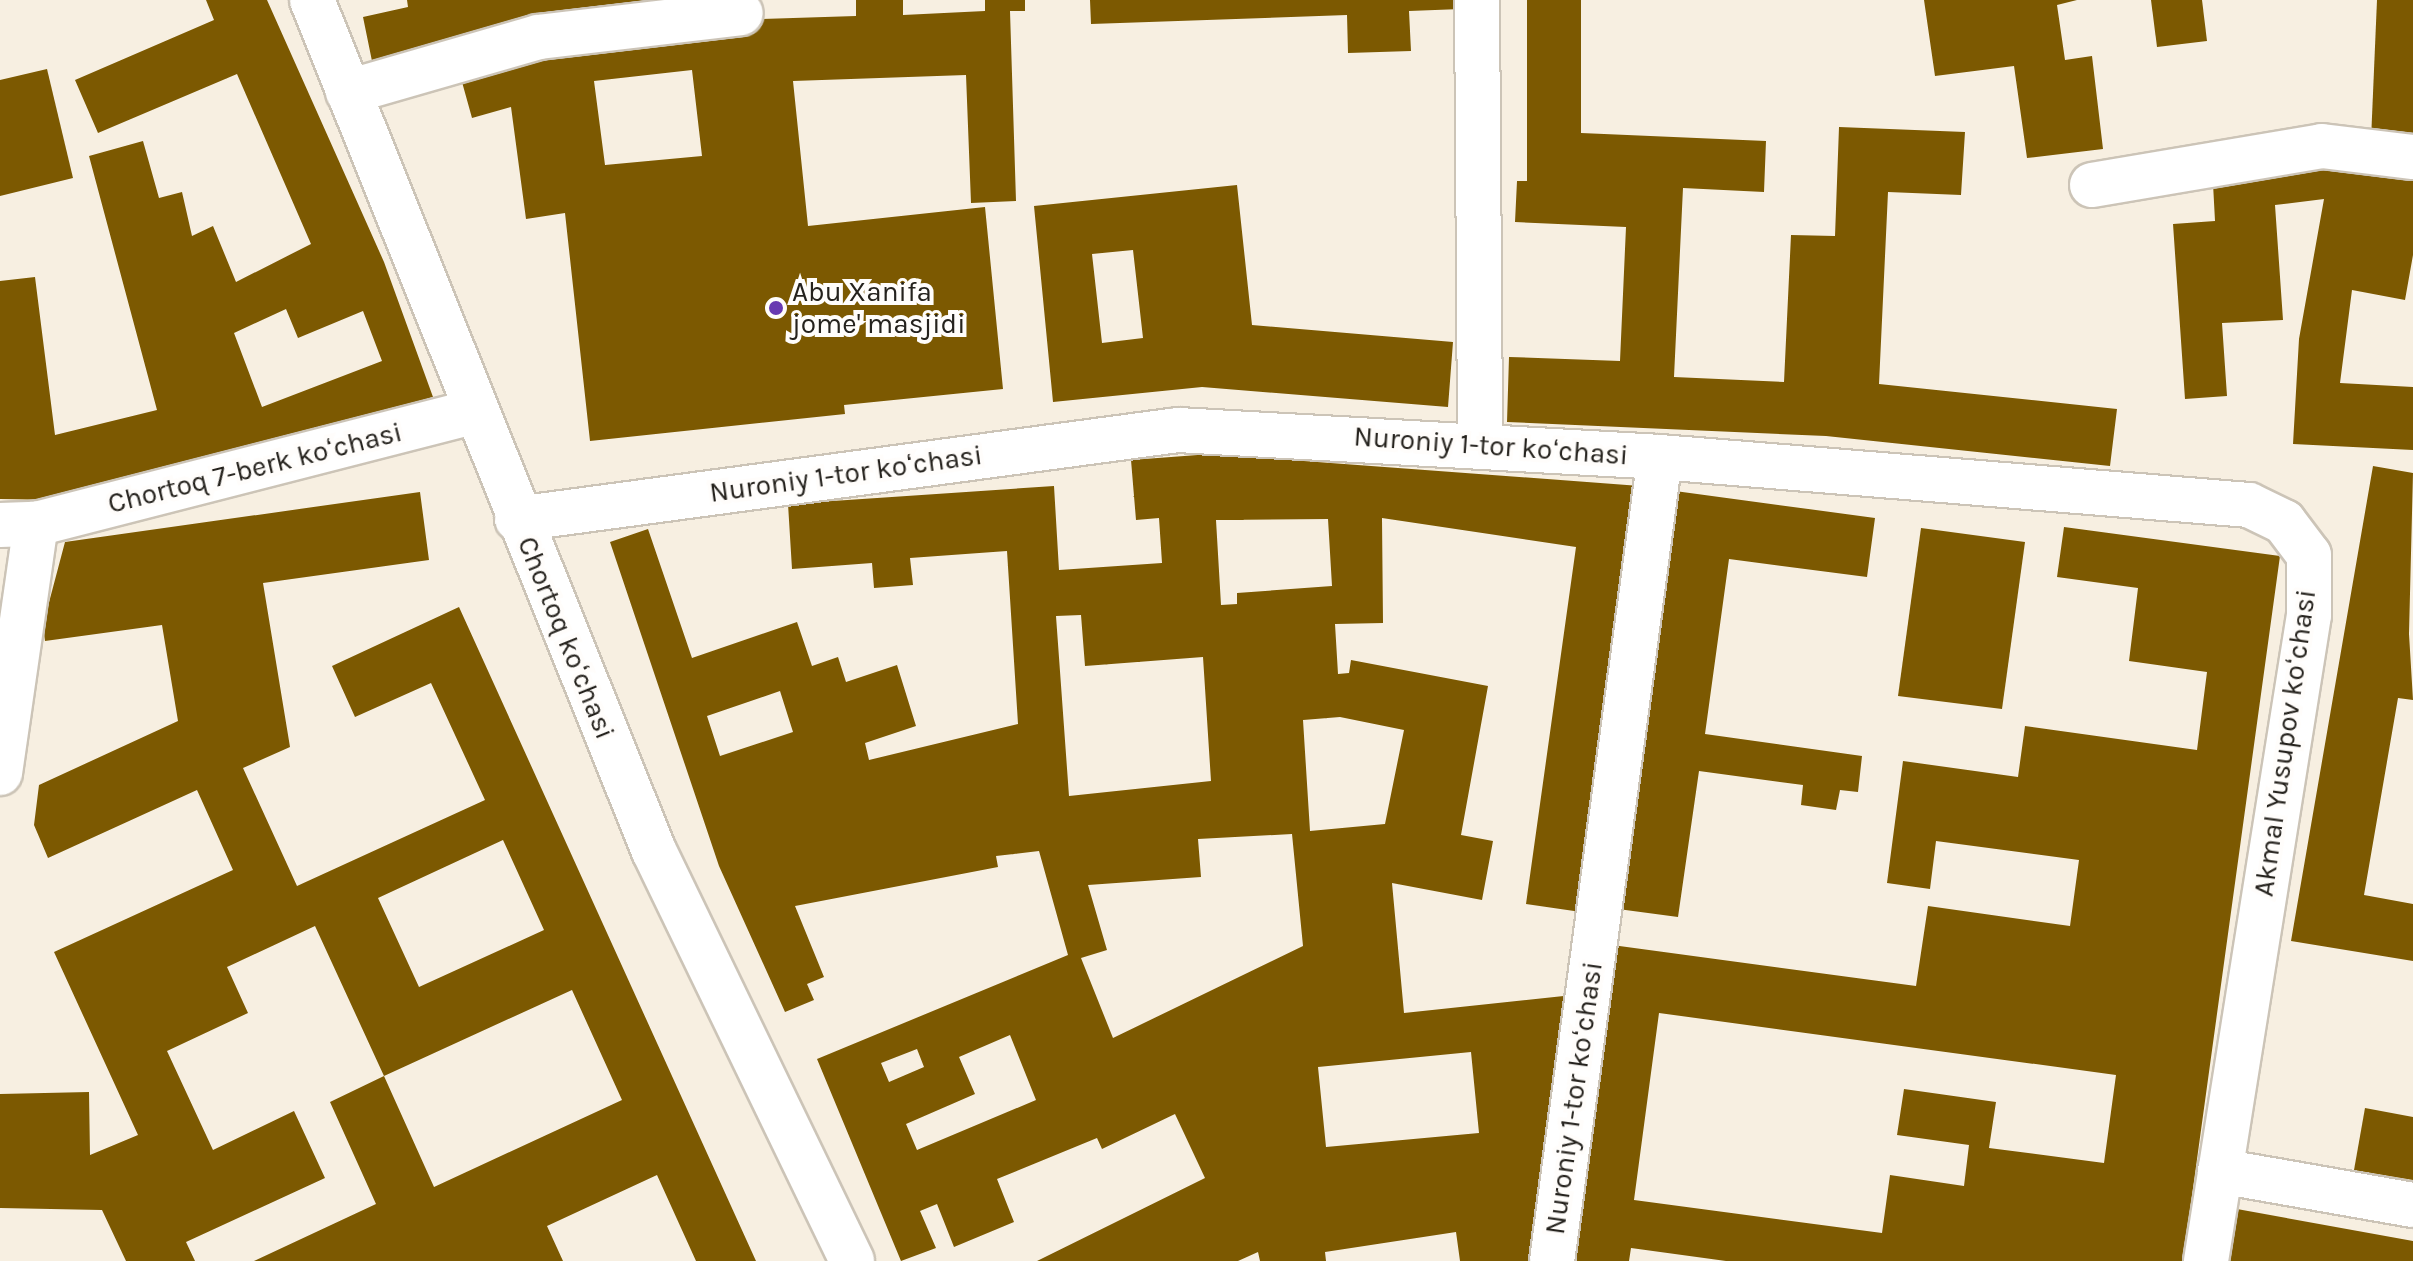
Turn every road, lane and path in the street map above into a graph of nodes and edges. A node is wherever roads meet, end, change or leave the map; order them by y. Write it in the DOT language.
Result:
graph roads {
  1 [pos="312,0"];
  2 [pos="1477,0"];
  3 [pos="741,13"];
  4 [pos="348,92"];
  5 [pos="2413,157"];
  6 [pos="2092,185"];
  7 [pos="473,412"];
  8 [pos="1480,444"];
  9 [pos="1660,457"];
  10 [pos="517,519"];
  11 [pos="18,524"];
  12 [pos="0,773"];
  13 [pos="2220,1171"];
  14 [pos="2413,1205"];
  15 [pos="852,1261"];
  16 [pos="1552,1261"];
  17 [pos="2206,1261"];
  1 -- 4 [label="street, Chortoq koʻchasi"];
  2 -- 8 [label="street"];
  3 -- 4 [label="street"];
  4 -- 7 [label="street, Chortoq koʻchasi"];
  5 -- 6 [label="street"];
  7 -- 10 [label="street, Chortoq koʻchasi"];
  7 -- 11 [label="street, Chortoq 7-berk koʻchasi"];
  8 -- 9 [label="street, Nuroniy 1-tor koʻchasi"];
  8 -- 10 [label="street, Nuroniy 1-tor koʻchasi"];
  9 -- 13 [label="street, Akmal Yusupov koʻchasi"];
  9 -- 16 [label="street, Nuroniy 1-tor koʻchasi"];
  10 -- 15 [label="street, Chortoq koʻchasi"];
  11 -- 12 [label="street, Chortoq 7-berk koʻchasi"];
  13 -- 14 [label="street"];
  13 -- 17 [label="street, Akmal Yusupov koʻchasi"];
}
